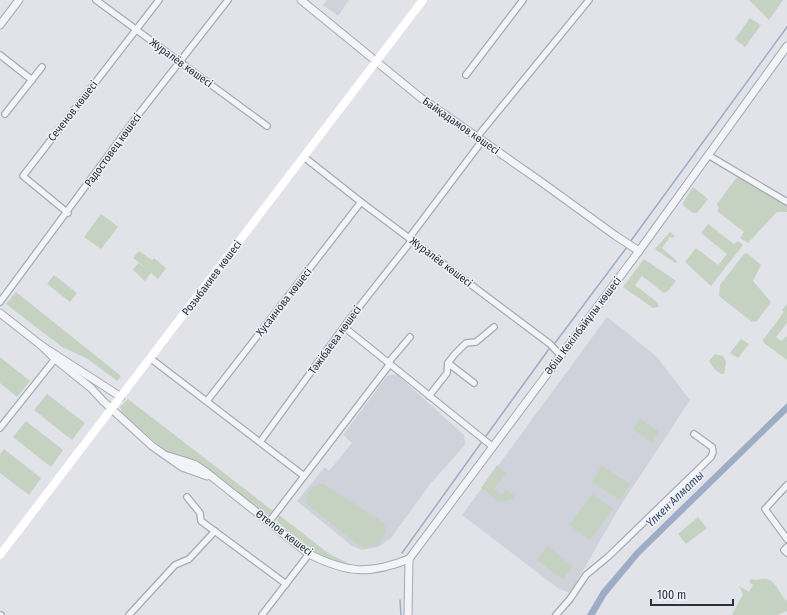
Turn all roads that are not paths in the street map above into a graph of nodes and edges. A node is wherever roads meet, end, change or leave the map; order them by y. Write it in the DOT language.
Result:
graph roads {
  1 [pos="19,0"];
  2 [pos="96,0"];
  3 [pos="159,0"];
  4 [pos="228,0"];
  5 [pos="302,0"];
  6 [pos="423,0"];
  7 [pos="523,0"];
  8 [pos="589,0"];
  9 [pos="0,25"];
  10 [pos="136,30"];
  11 [pos="787,46"];
  12 [pos="0,55"];
  13 [pos="180,62"];
  14 [pos="376,62"];
  15 [pos="42,67"];
  16 [pos="466,75"];
  17 [pos="32,80"];
  18 [pos="5,114"];
  19 [pos="267,126"];
  20 [pos="480,139"];
  21 [pos="708,155"];
  22 [pos="304,157"];
  23 [pos="361,202"];
  24 [pos="787,202"];
  25 [pos="68,212"];
  26 [pos="410,239"];
  27 [pos="639,250"];
  28 [pos="0,302"];
  29 [pos="0,313"];
  30 [pos="344,327"];
  31 [pos="494,327"];
  32 [pos="410,337"];
  33 [pos="42,346"];
  34 [pos="561,356"];
  35 [pos="150,358"];
  36 [pos="55,359"];
  37 [pos="389,363"];
  38 [pos="448,363"];
  39 [pos="474,383"];
  40 [pos="429,396"];
  41 [pos="121,397"];
  42 [pos="207,402"];
  43 [pos="111,409"];
  44 [pos="0,428"];
  45 [pos="694,434"];
  46 [pos="260,442"];
  47 [pos="493,447"];
  48 [pos="304,476"];
  49 [pos="787,485"];
  50 [pos="187,498"];
  51 [pos="269,522"];
  52 [pos="215,531"];
  53 [pos="787,539"];
  54 [pos="787,548"];
  55 [pos="787,553"];
  56 [pos="309,554"];
  57 [pos="0,555"];
  58 [pos="409,559"];
  59 [pos="286,584"];
  60 [pos="129,615"];
  61 [pos="262,615"];
  62 [pos="408,615"];
  63 [pos="556,615"];
  1 -- 9 [label="street"];
  2 -- 10 [label="street, Журалёв көшесі"];
  3 -- 10 [label="street, Сеченов көшесі"];
  4 -- 13 [label="street, Радостовец көшесі"];
  5 -- 14 [label="street, Байқадамов көшесі"];
  6 -- 14 [label="main road, Розыбакиев көшесі"];
  7 -- 16 [label="street"];
  8 -- 20 [label="street, Тәжібаева көшесі"];
  10 -- 13 [label="street, Журалёв көшесі"];
  10 -- 25 [label="street, Сеченов көшесі"];
  11 -- 21 [label="street, Әбіш Кекілбайұлы көшесі"];
  12 -- 17 [label="street"];
  13 -- 19 [label="street, Журалёв көшесі"];
  13 -- 25 [label="street, Радостовец көшесі"];
  14 -- 20 [label="street, Байқадамов көшесі"];
  14 -- 22 [label="main road, Розыбакиев көшесі"];
  15 -- 17 [label="street"];
  17 -- 18 [label="street"];
  20 -- 26 [label="street, Тәжібаева көшесі"];
  20 -- 27 [label="street, Байқадамов көшесі"];
  21 -- 24 [label="street"];
  21 -- 27 [label="street, Әбіш Кекілбайұлы көшесі"];
  22 -- 23 [label="street, Журалёв көшесі"];
  22 -- 35 [label="main road, Розыбакиев көшесі"];
  23 -- 26 [label="street, Журалёв көшесі"];
  23 -- 42 [label="street, Хусаинова көшесі"];
  25 -- 28 [label="street, Радостовец көшесі"];
  26 -- 30 [label="street, Тәжібаева көшесі"];
  26 -- 34 [label="street, Журалёв көшесі"];
  27 -- 34 [label="street, Әбіш Кекілбайұлы көшесі"];
  29 -- 33 [label="street, Өтепов көшесі"];
  30 -- 37 [label="street"];
  30 -- 46 [label="street, Тәжібаева көшесі"];
  31 -- 38 [label="street"];
  32 -- 37 [label="street"];
  33 -- 36 [label="street, Өтепов көшесі"];
  33 -- 41 [label="street, Өтепов көшесі"];
  34 -- 47 [label="street, Әбіш Кекілбайұлы көшесі"];
  35 -- 41 [label="main road, Розыбакиев көшесі"];
  35 -- 42 [label="street"];
  36 -- 43 [label="street, Өтепов көшесі"];
  36 -- 44 [label="street"];
  37 -- 40 [label="street"];
  37 -- 48 [label="street"];
  38 -- 39 [label="street"];
  38 -- 40 [label="street"];
  40 -- 47 [label="street"];
  41 -- 43 [label="main road, Розыбакиев көшесі"];
  42 -- 46 [label="street"];
  43 -- 51 [label="street, Өтепов көшесі"];
  43 -- 57 [label="main road, Розыбакиев көшесі"];
  45 -- 63 [label="street"];
  46 -- 48 [label="street"];
  47 -- 58 [label="street, Әбіш Кекілбайұлы көшесі"];
  48 -- 51 [label="street"];
  49 -- 53 [label="street"];
  50 -- 52 [label="street"];
  51 -- 56 [label="street, Өтепов көшесі"];
  52 -- 59 [label="street"];
  52 -- 60 [label="street"];
  54 -- 55 [label="street"];
  56 -- 58 [label="street, Өтепов көшесі"];
  56 -- 59 [label="street"];
  58 -- 62 [label="street"];
  59 -- 61 [label="street"];
}
